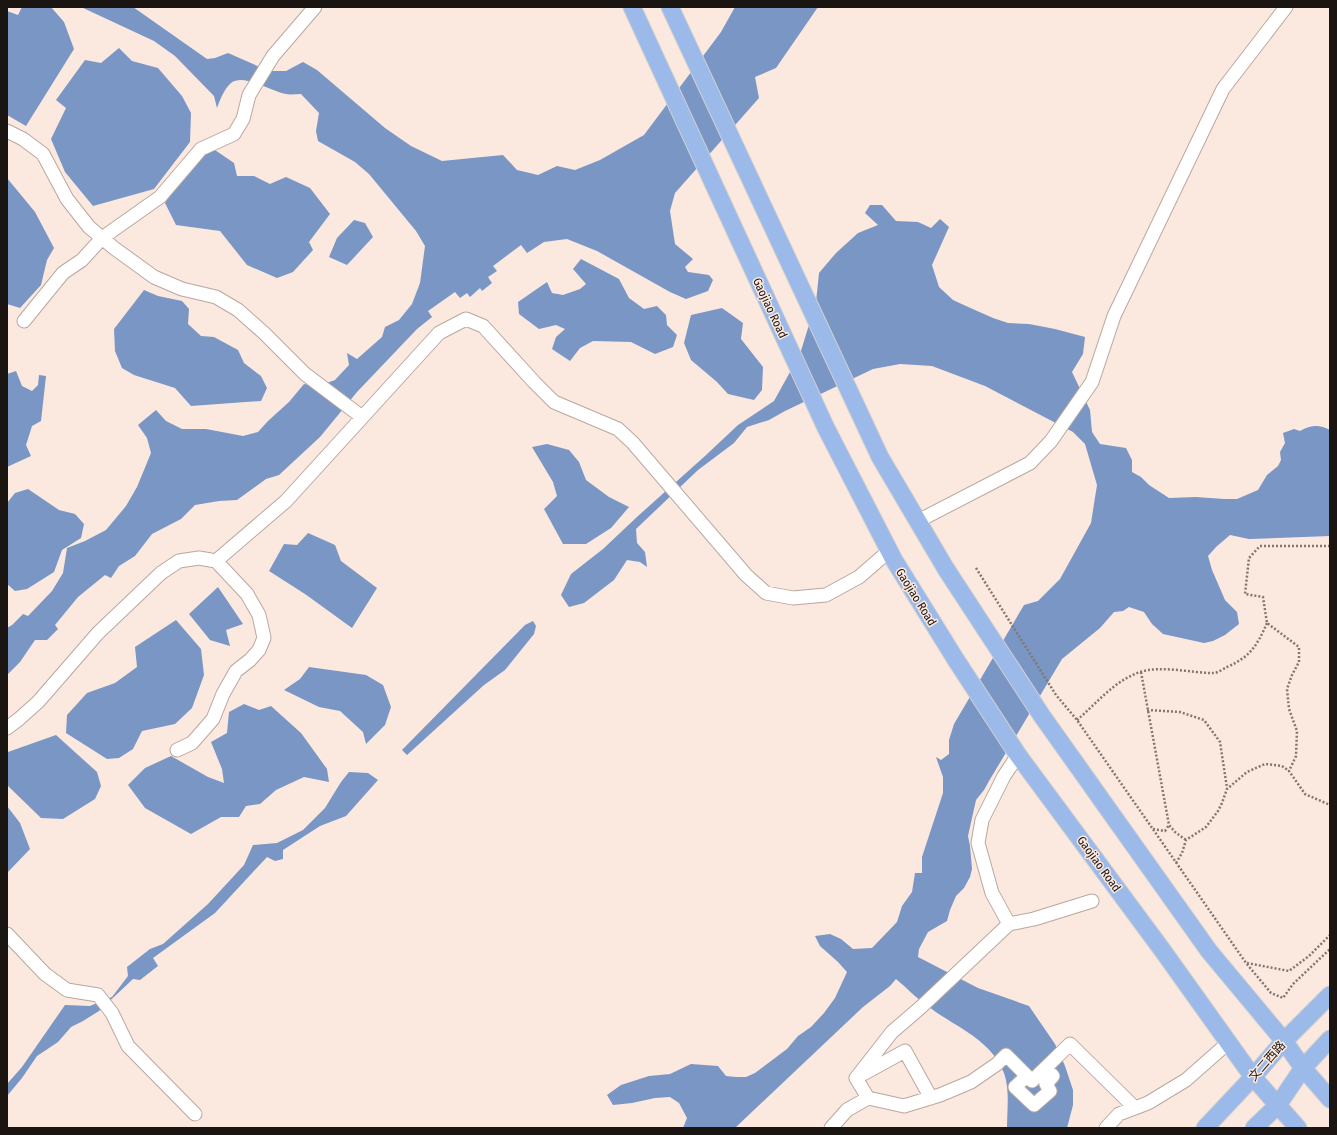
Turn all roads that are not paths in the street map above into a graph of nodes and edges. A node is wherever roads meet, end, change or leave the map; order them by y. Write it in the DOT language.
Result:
graph roads {
  1 [pos="315,7"];
  2 [pos="632,7"];
  3 [pos="670,7"];
  4 [pos="1286,7"];
  5 [pos="7,131"];
  6 [pos="102,238"];
  7 [pos="24,321"];
  8 [pos="362,417"];
  9 [pos="918,521"];
  10 [pos="889,551"];
  11 [pos="216,561"];
  12 [pos="7,728"];
  13 [pos="177,750"];
  14 [pos="1018,755"];
  15 [pos="1092,901"];
  16 [pos="1009,924"];
  17 [pos="7,934"];
  18 [pos="1330,995"];
  19 [pos="1330,1040"];
  20 [pos="1284,1041"];
  21 [pos="1229,1042"];
  22 [pos="1046,1068"];
  23 [pos="1303,1068"];
  24 [pos="1027,1076"];
  25 [pos="1253,1077"];
  26 [pos="856,1078"];
  27 [pos="868,1098"];
  28 [pos="931,1098"];
  29 [pos="1330,1099"];
  30 [pos="1278,1105"];
  31 [pos="1135,1108"];
  32 [pos="195,1114"];
  33 [pos="831,1128"];
  34 [pos="1106,1128"];
  35 [pos="1205,1128"];
  36 [pos="1254,1128"];
  37 [pos="1298,1128"];
  1 -- 6 [label="street"];
  2 -- 10 [label="main road, Gaojiao Road"];
  3 -- 9 [label="main road"];
  4 -- 9 [label="street"];
  5 -- 6 [label="street"];
  6 -- 7 [label="street"];
  6 -- 8 [label="street"];
  8 -- 10 [label="street"];
  8 -- 11 [label="street"];
  9 -- 20 [label="main road"];
  10 -- 14 [label="main road, Gaojiao Road"];
  11 -- 12 [label="street"];
  11 -- 13 [label="street"];
  14 -- 16 [label="street"];
  14 -- 21 [label="main road, Gaojiao Road"];
  15 -- 16 [label="street"];
  16 -- 26 [label="street"];
  17 -- 32 [label="street"];
  18 -- 20 [label="main road, 文二西路"];
  19 -- 23 [label="main road"];
  20 -- 23 [label="main road"];
  20 -- 25 [label="main road, 文二西路"];
  21 -- 25 [label="main road, Gaojiao Road"];
  21 -- 31 [label="street"];
  22 -- 24 [label="street"];
  22 -- 24 [label="street"];
  22 -- 31 [label="street"];
  23 -- 29 [label="main road"];
  23 -- 30 [label="main road"];
  24 -- 28 [label="street"];
  25 -- 30 [label="main road, Gaojiao Road"];
  25 -- 35 [label="main road, 文二西路"];
  26 -- 27 [label="street"];
  26 -- 28 [label="street"];
  27 -- 28 [label="street"];
  27 -- 33 [label="street"];
  30 -- 36 [label="main road"];
  30 -- 37 [label="main road, Gaojiao Road"];
  31 -- 34 [label="street"];
}
